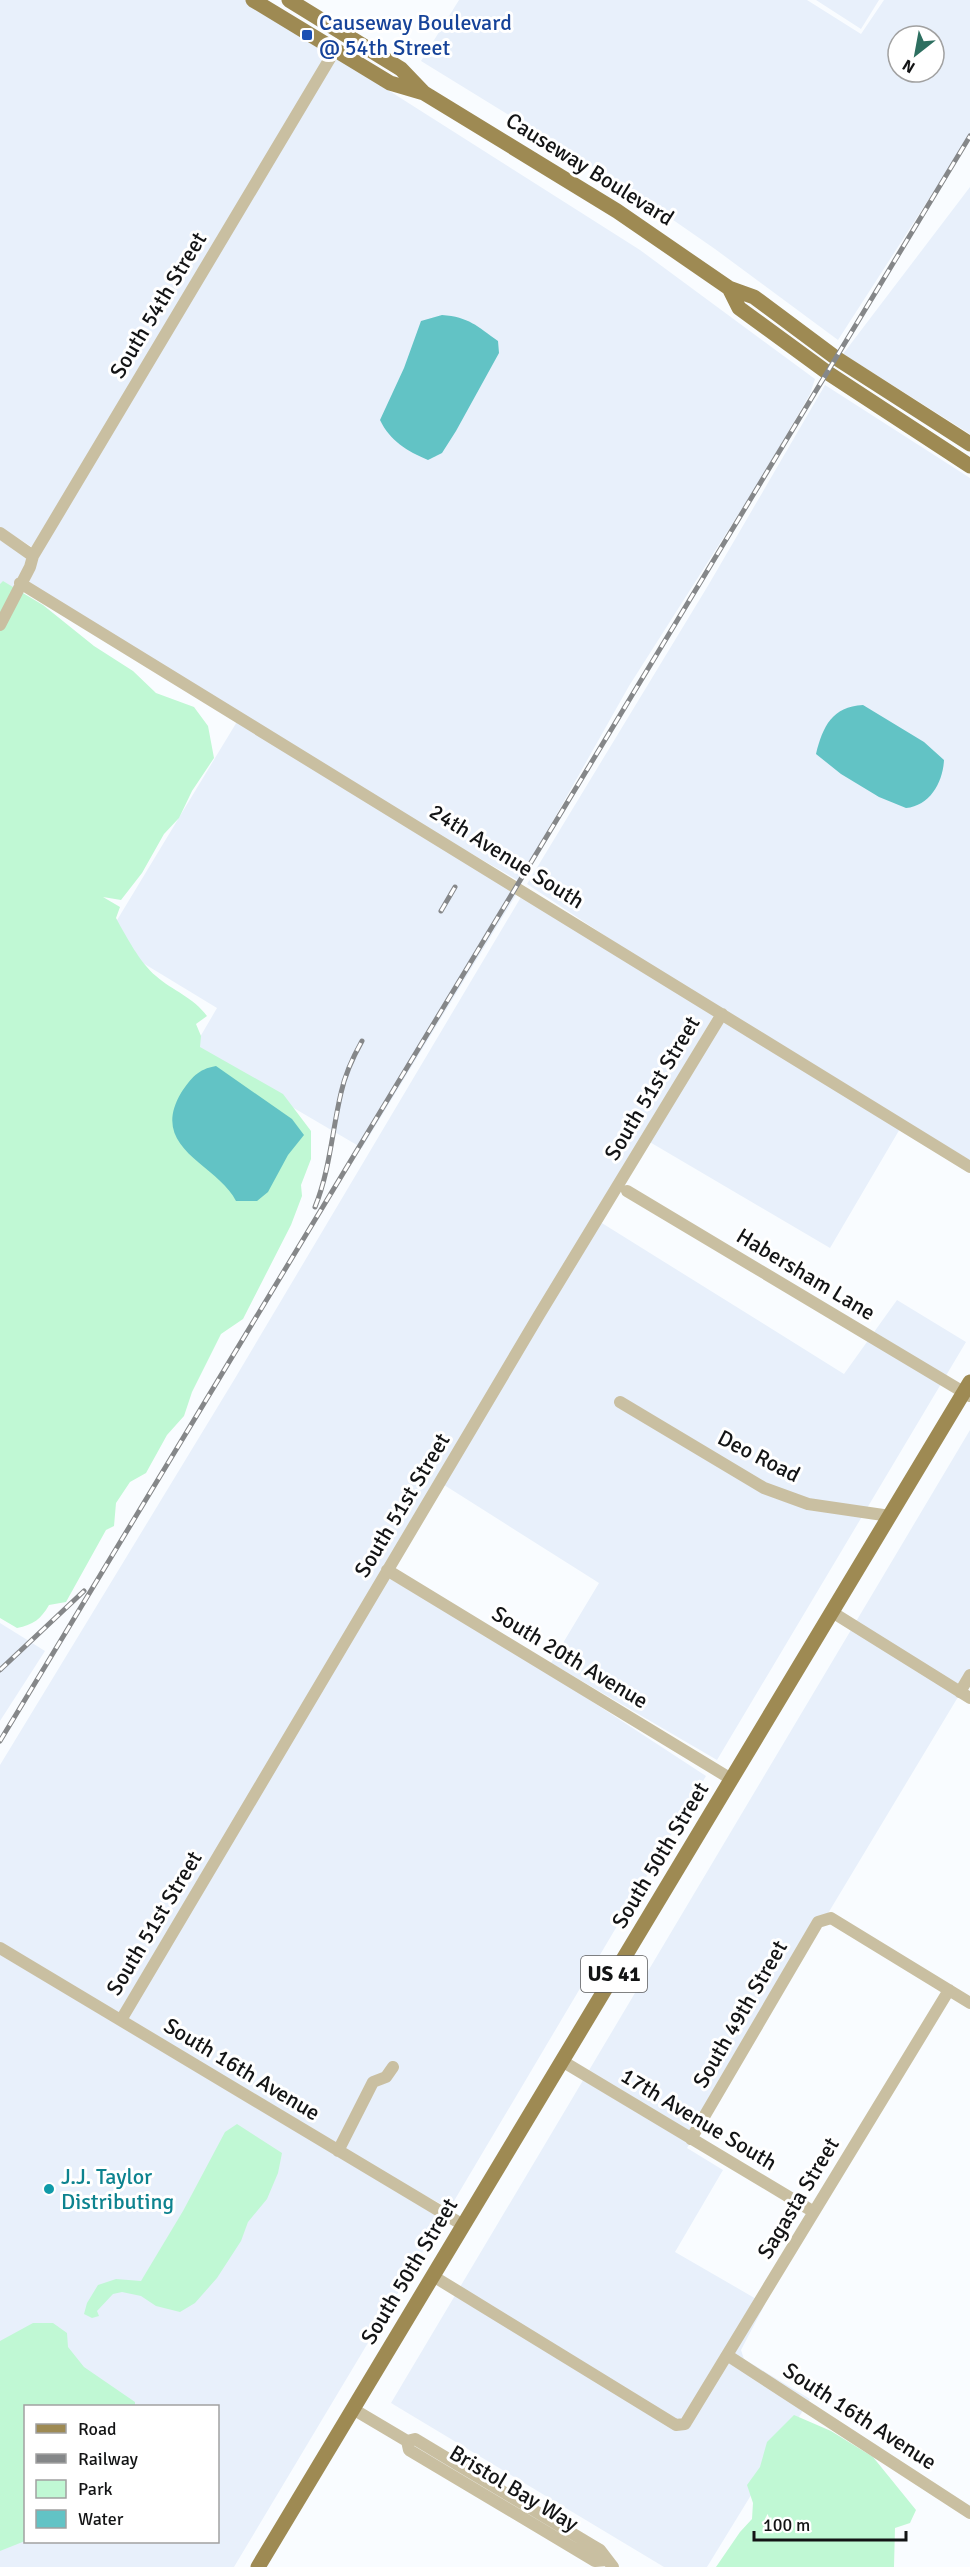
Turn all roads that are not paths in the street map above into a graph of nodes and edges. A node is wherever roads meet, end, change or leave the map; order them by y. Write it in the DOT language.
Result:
graph roads {
  1 [pos="253,0"];
  2 [pos="289,0"];
  3 [pos="334,50"];
  4 [pos="408,76"];
  5 [pos="424,93"];
  6 [pos="729,288"];
  7 [pos="970,444"];
  8 [pos="969,465"];
  9 [pos="0,533"];
  10 [pos="33,556"];
  11 [pos="20,584"];
  12 [pos="0,625"];
  13 [pos="722,1014"];
  14 [pos="970,1167"];
  15 [pos="627,1191"];
  16 [pos="968,1390"];
  17 [pos="620,1402"];
  18 [pos="890,1516"];
  19 [pos="387,1570"];
  20 [pos="832,1612"];
  21 [pos="970,1675"];
  22 [pos="965,1695"];
  23 [pos="731,1779"];
  24 [pos="0,1948"];
  25 [pos="949,1990"];
  26 [pos="970,2003"];
  27 [pos="121,2020"];
  28 [pos="562,2061"];
  29 [pos="393,2067"];
  30 [pos="691,2139"];
  31 [pos="338,2151"];
  32 [pos="814,2212"];
  33 [pos="463,2226"];
  34 [pos="433,2276"];
  35 [pos="727,2355"];
  36 [pos="353,2409"];
  37 [pos="970,2513"];
  38 [pos="610,2564"];
  39 [pos="258,2567"];
  1 -- 3 [label="main road, Causeway Boulevard"];
  2 -- 4 [label="main road, Causeway Boulevard"];
  3 -- 4 [label="main road"];
  3 -- 5 [label="main road, Causeway Boulevard"];
  3 -- 10 [label="street, South 54th Street"];
  4 -- 5 [label="main road, Causeway Boulevard"];
  5 -- 6 [label="main road, Causeway Boulevard"];
  6 -- 7 [label="main road, Causeway Boulevard"];
  6 -- 8 [label="main road, Causeway Boulevard"];
  9 -- 10 [label="street"];
  10 -- 11 [label="street, South 54th Street"];
  11 -- 12 [label="street, South 54th Street"];
  11 -- 13 [label="street, 24th Avenue South"];
  13 -- 14 [label="street, 24th Avenue South"];
  13 -- 19 [label="street, South 51st Street"];
  15 -- 16 [label="street, Habersham Lane"];
  16 -- 18 [label="main road, South 50th Street / US 41"];
  17 -- 18 [label="street, Deo Road"];
  18 -- 20 [label="main road, South 50th Street / US 41"];
  19 -- 23 [label="street, South 20th Avenue"];
  19 -- 27 [label="street, South 51st Street"];
  20 -- 22 [label="street"];
  20 -- 23 [label="main road, South 50th Street / US 41"];
  21 -- 22 [label="street"];
  23 -- 28 [label="main road, South 50th Street / US 41"];
  24 -- 27 [label="street, South 16th Avenue"];
  25 -- 26 [label="street"];
  25 -- 30 [label="street, South 49th Street"];
  25 -- 32 [label="street, Sagasta Street"];
  27 -- 31 [label="street, South 16th Avenue"];
  28 -- 30 [label="street, 17th Avenue South"];
  28 -- 33 [label="main road, South 50th Street / US 41"];
  29 -- 31 [label="street"];
  30 -- 32 [label="street, 17th Avenue South"];
  31 -- 33 [label="street, South 16th Avenue"];
  32 -- 35 [label="street, Sagasta Street"];
  33 -- 34 [label="main road, South 50th Street / US 41"];
  34 -- 35 [label="street, Sagasta Street"];
  34 -- 36 [label="main road, South 50th Street / US 41"];
  35 -- 37 [label="street, South 16th Avenue"];
  36 -- 38 [label="street, Bristol Bay Way"];
  36 -- 39 [label="main road, South 50th Street / US 41"];
}
